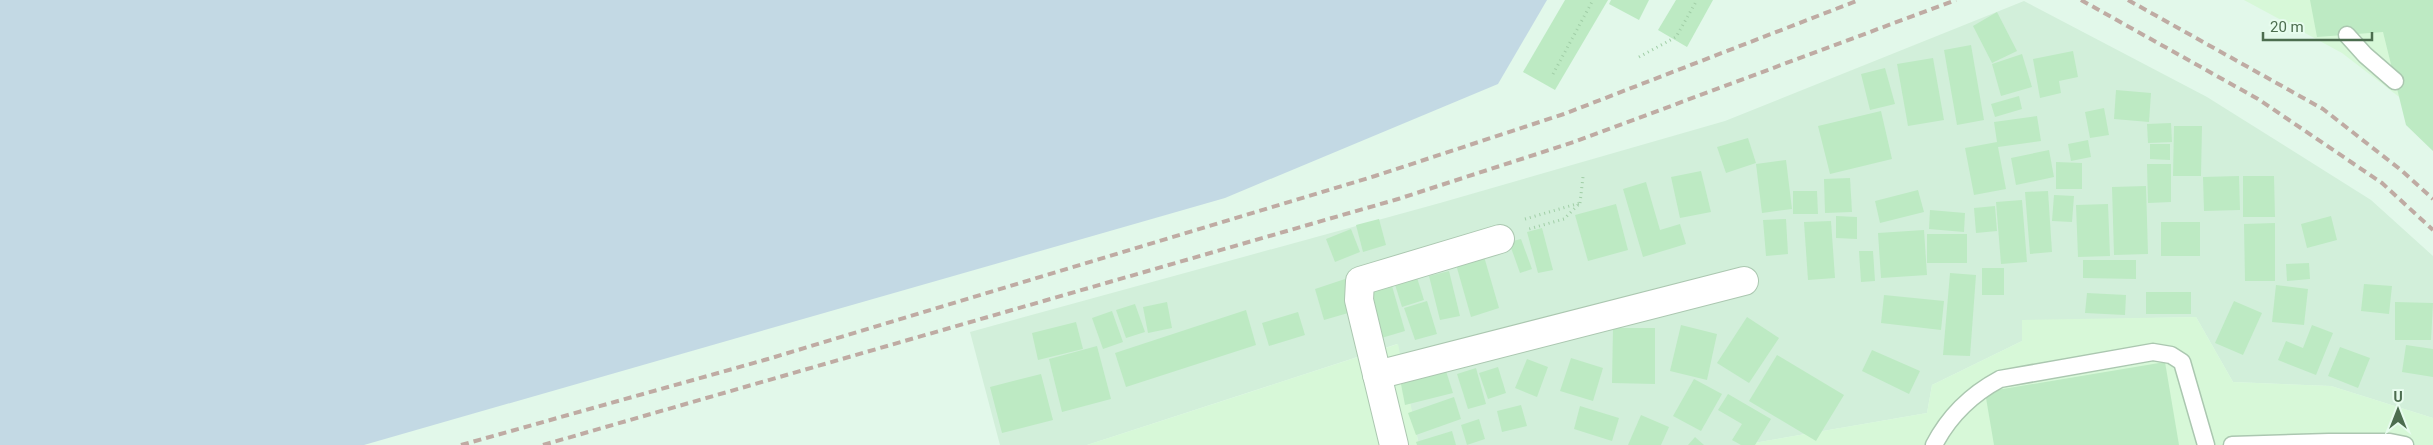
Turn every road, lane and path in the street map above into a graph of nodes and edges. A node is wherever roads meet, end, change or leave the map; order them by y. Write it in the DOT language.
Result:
graph roads {
  1 [pos="1593,0"];
  2 [pos="1697,0"];
  3 [pos="2347,35"];
  4 [pos="1638,57"];
  5 [pos="1553,74"];
  6 [pos="2396,82"];
  7 [pos="1583,178"];
  8 [pos="1580,203"];
  9 [pos="1521,221"];
  10 [pos="1500,239"];
  11 [pos="1744,281"];
  12 [pos="1377,375"];
  13 [pos="1394,445"];
  14 [pos="1934,445"];
  15 [pos="2206,445"];
  16 [pos="2232,445"];
  17 [pos="2405,445"];
  1 -- 5 [label="path"];
  2 -- 4 [label="path"];
  3 -- 6 [label="lane"];
  7 -- 8 [label="path"];
  8 -- 9 [label="path"];
  8 -- 10 [label="path"];
  10 -- 12 [label="street"];
  11 -- 12 [label="street"];
  12 -- 13 [label="street"];
  14 -- 15 [label="lane"];
  16 -- 17 [label="lane"];
}
